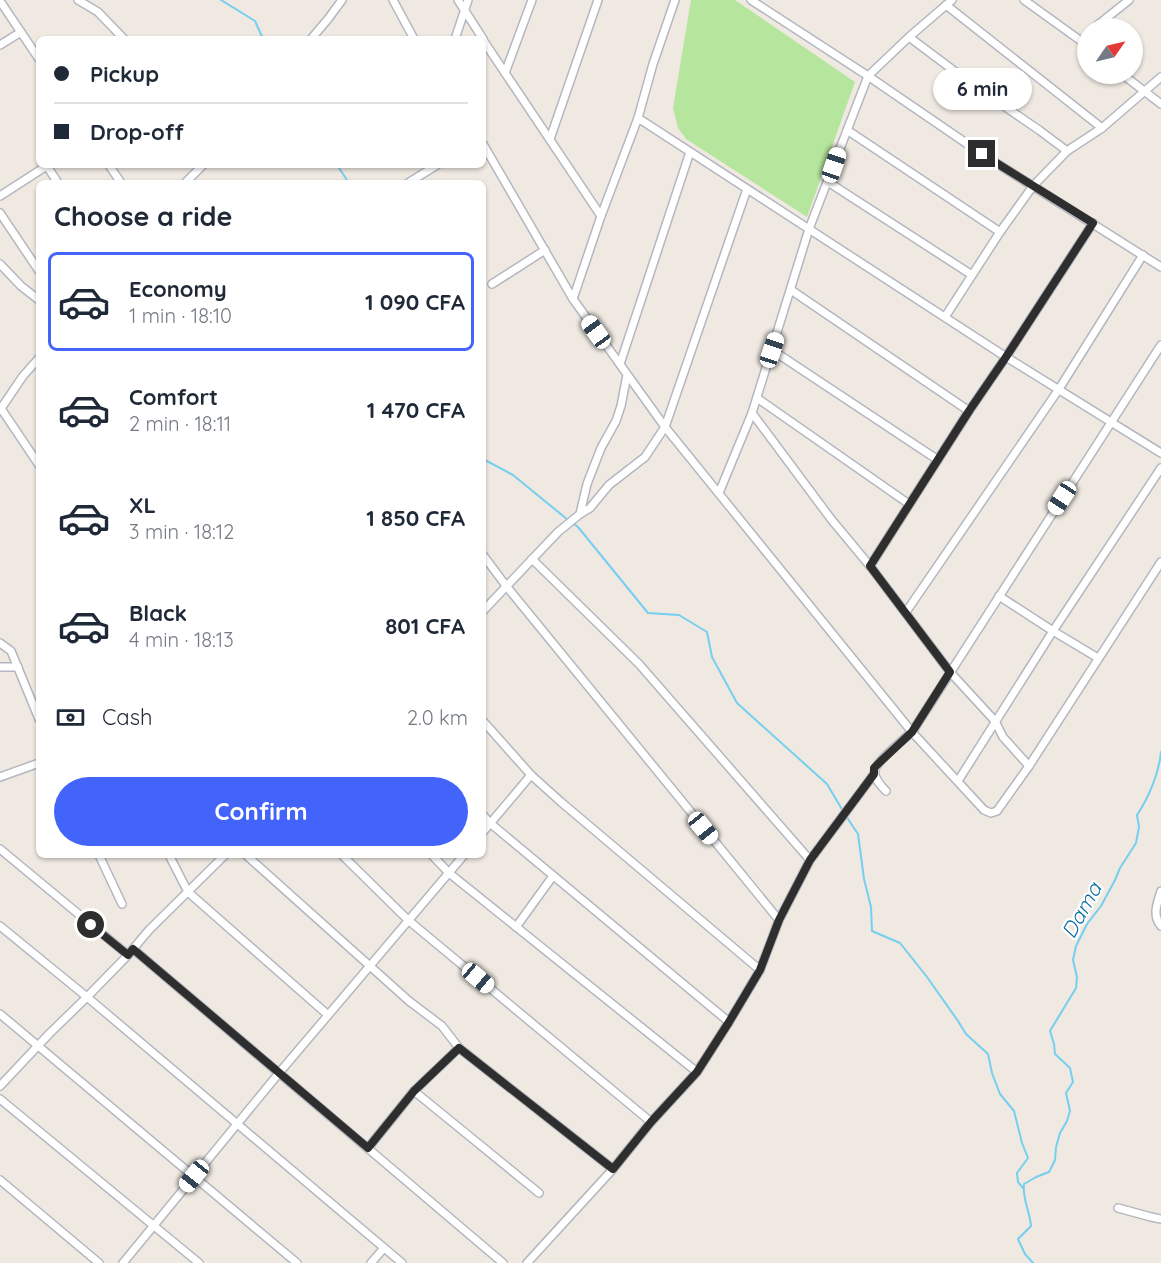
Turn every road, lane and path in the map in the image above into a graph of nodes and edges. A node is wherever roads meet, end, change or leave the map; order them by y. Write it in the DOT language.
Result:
graph roads {
  1 [pos="0,0"];
  2 [pos="78,0"];
  3 [pos="342,0"];
  4 [pos="393,0"];
  5 [pos="458,0"];
  6 [pos="468,0"];
  7 [pos="532,0"];
  8 [pos="598,0"];
  9 [pos="675,0"];
  10 [pos="751,0"];
  11 [pos="1024,0"];
  12 [pos="1129,0"];
  13 [pos="949,2"];
  14 [pos="464,11"];
  15 [pos="1106,18"];
  16 [pos="21,32"];
  17 [pos="121,36"];
  18 [pos="313,36"];
  19 [pos="412,36"];
  20 [pos="456,36"];
  21 [pos="481,36"];
  22 [pos="909,37"];
  23 [pos="1077,38"];
  24 [pos="486,44"];
  25 [pos="0,45"];
  26 [pos="36,54"];
  27 [pos="505,73"];
  28 [pos="868,76"];
  29 [pos="1161,77"];
  30 [pos="1136,84"];
  31 [pos="1145,91"];
  32 [pos="1161,104"];
  33 [pos="638,118"];
  34 [pos="1102,128"];
  35 [pos="847,130"];
  36 [pos="550,139"];
  37 [pos="486,149"];
  38 [pos="690,152"];
  39 [pos="1067,152"];
  40 [pos="43,168"];
  41 [pos="200,168"];
  42 [pos="432,168"];
  43 [pos="188,180"];
  44 [pos="413,180"];
  45 [pos="828,182"];
  46 [pos="1033,186"];
  47 [pos="747,189"];
  48 [pos="0,196"];
  49 [pos="0,213"];
  50 [pos="601,216"];
  51 [pos="1093,223"];
  52 [pos="809,229"];
  53 [pos="1000,232"];
  54 [pos="545,250"];
  55 [pos="1143,255"];
  56 [pos="0,264"];
  57 [pos="36,267"];
  58 [pos="1161,267"];
  59 [pos="972,275"];
  60 [pos="492,284"];
  61 [pos="791,290"];
  62 [pos="36,298"];
  63 [pos="573,299"];
  64 [pos="945,317"];
  65 [pos="1161,345"];
  66 [pos="772,350"];
  67 [pos="1006,357"];
  68 [pos="36,361"];
  69 [pos="620,364"];
  70 [pos="627,375"];
  71 [pos="1059,389"];
  72 [pos="757,398"];
  73 [pos="0,408"];
  74 [pos="969,411"];
  75 [pos="752,413"];
  76 [pos="1111,423"];
  77 [pos="665,428"];
  78 [pos="1161,453"];
  79 [pos="938,459"];
  80 [pos="36,461"];
  81 [pos="1161,468"];
  82 [pos="719,493"];
  83 [pos="909,504"];
  84 [pos="580,513"];
  85 [pos="486,559"];
  86 [pos="532,559"];
  87 [pos="1161,562"];
  88 [pos="870,566"];
  89 [pos="507,587"];
  90 [pos="999,596"];
  91 [pos="486,608"];
  92 [pos="906,612"];
  93 [pos="1053,631"];
  94 [pos="0,643"];
  95 [pos="1098,658"];
  96 [pos="0,667"];
  97 [pos="18,667"];
  98 [pos="950,672"];
  99 [pos="36,712"];
  100 [pos="995,721"];
  101 [pos="486,724"];
  102 [pos="912,732"];
  103 [pos="36,764"];
  104 [pos="1029,766"];
  105 [pos="874,774"];
  106 [pos="531,775"];
  107 [pos="0,777"];
  108 [pos="958,781"];
  109 [pos="886,791"];
  110 [pos="486,818"];
  111 [pos="490,823"];
  112 [pos="486,828"];
  113 [pos="0,849"];
  114 [pos="100,858"];
  115 [pos="171,858"];
  116 [pos="222,858"];
  117 [pos="249,858"];
  118 [pos="345,858"];
  119 [pos="435,858"];
  120 [pos="461,858"];
  121 [pos="810,860"];
  122 [pos="448,873"];
  123 [pos="553,876"];
  124 [pos="1161,891"];
  125 [pos="188,892"];
  126 [pos="122,904"];
  127 [pos="408,920"];
  128 [pos="779,920"];
  129 [pos="0,926"];
  130 [pos="1161,926"];
  131 [pos="516,927"];
  132 [pos="133,949"];
  133 [pos="128,955"];
  134 [pos="369,966"];
  135 [pos="760,970"];
  136 [pos="87,998"];
  137 [pos="0,1014"];
  138 [pos="328,1015"];
  139 [pos="729,1022"];
  140 [pos="38,1046"];
  141 [pos="459,1048"];
  142 [pos="697,1072"];
  143 [pos="279,1073"];
  144 [pos="0,1086"];
  145 [pos="414,1091"];
  146 [pos="0,1099"];
  147 [pos="651,1122"];
  148 [pos="237,1124"];
  149 [pos="368,1148"];
  150 [pos="613,1169"];
  151 [pos="194,1176"];
  152 [pos="0,1180"];
  153 [pos="539,1193"];
  154 [pos="1118,1208"];
  155 [pos="1161,1219"];
  156 [pos="153,1226"];
  157 [pos="384,1248"];
  158 [pos="99,1263"];
  159 [pos="123,1263"];
  160 [pos="199,1263"];
  161 [pos="297,1263"];
  162 [pos="371,1263"];
  163 [pos="402,1263"];
  164 [pos="503,1263"];
  165 [pos="527,1263"];
  1 -- 16 [label="street"];
  2 -- 17 [label="street"];
  3 -- 18 [label="street"];
  4 -- 19 [label="street"];
  5 -- 14 [label="street"];
  6 -- 14 [label="street"];
  7 -- 27 [label="street"];
  8 -- 36 [label="street"];
  9 -- 33 [label="street"];
  10 -- 28 [label="street"];
  11 -- 23 [label="street"];
  12 -- 15 [label="street"];
  13 -- 22 [label="street"];
  13 -- 34 [label="street"];
  14 -- 20 [label="street"];
  14 -- 21 [label="street"];
  16 -- 25 [label="street"];
  16 -- 26 [label="street"];
  22 -- 28 [label="street"];
  22 -- 39 [label="street"];
  24 -- 27 [label="street"];
  27 -- 36 [label="street"];
  28 -- 35 [label="street"];
  28 -- 46 [label="street"];
  29 -- 31 [label="street"];
  30 -- 31 [label="street"];
  31 -- 32 [label="street"];
  31 -- 34 [label="street"];
  33 -- 38 [label="street"];
  33 -- 50 [label="street"];
  34 -- 39 [label="street"];
  35 -- 45 [label="street"];
  35 -- 53 [label="street"];
  36 -- 50 [label="street"];
  37 -- 54 [label="street"];
  38 -- 47 [label="street"];
  38 -- 69 [label="street"];
  39 -- 46 [label="street"];
  40 -- 48 [label="street"];
  41 -- 43 [label="street"];
  42 -- 44 [label="street"];
  45 -- 52 [label="street"];
  45 -- 59 [label="street"];
  46 -- 51 [label="street"];
  46 -- 53 [label="street"];
  47 -- 52 [label="street"];
  47 -- 77 [label="street"];
  49 -- 57 [label="street"];
  50 -- 63 [label="street"];
  51 -- 55 [label="street"];
  51 -- 67 [label="street"];
  52 -- 61 [label="street"];
  52 -- 64 [label="street"];
  53 -- 59 [label="street"];
  54 -- 60 [label="street"];
  54 -- 63 [label="street"];
  55 -- 58 [label="street"];
  55 -- 71 [label="street"];
  56 -- 62 [label="street"];
  59 -- 64 [label="street"];
  61 -- 66 [label="street"];
  61 -- 74 [label="street"];
  63 -- 69 [label="street"];
  64 -- 67 [label="street"];
  65 -- 76 [label="street"];
  66 -- 72 [label="street"];
  66 -- 79 [label="street"];
  67 -- 71 [label="street"];
  67 -- 74 [label="street"];
  68 -- 73 [label="street"];
  69 -- 70 [label="street"];
  70 -- 77 [label="street"];
  70 -- 84 [label="street"];
  71 -- 76 [label="street"];
  71 -- 92 [label="street"];
  72 -- 75 [label="street"];
  72 -- 83 [label="street"];
  73 -- 80 [label="street"];
  74 -- 79 [label="street"];
  75 -- 82 [label="street"];
  75 -- 88 [label="street"];
  76 -- 78 [label="street"];
  76 -- 90 [label="street"];
  77 -- 82 [label="street"];
  77 -- 84 [label="street"];
  79 -- 83 [label="street"];
  81 -- 93 [label="street"];
  82 -- 102 [label="street"];
  83 -- 88 [label="street"];
  84 -- 86 [label="street"];
  85 -- 89 [label="street"];
  86 -- 89 [label="street"];
  86 -- 121 [label="street"];
  87 -- 95 [label="street"];
  88 -- 92 [label="street"];
  89 -- 91 [label="street"];
  89 -- 128 [label="street"];
  90 -- 93 [label="street"];
  90 -- 98 [label="street"];
  92 -- 98 [label="street"];
  93 -- 95 [label="street"];
  93 -- 100 [label="street"];
  94 -- 97 [label="street"];
  95 -- 104 [label="street"];
  96 -- 97 [label="street"];
  97 -- 99 [label="street"];
  98 -- 100 [label="street"];
  98 -- 102 [label="street"];
  100 -- 104 [label="street"];
  100 -- 108 [label="street"];
  101 -- 106 [label="street"];
  102 -- 105 [label="street"];
  102 -- 108 [label="street"];
  103 -- 107 [label="street"];
  104 -- 108 [label="street"];
  105 -- 109 [label="street"];
  105 -- 121 [label="street"];
  106 -- 111 [label="street"];
  106 -- 135 [label="street"];
  110 -- 111 [label="street"];
  111 -- 112 [label="street"];
  111 -- 123 [label="street"];
  113 -- 133 [label="street"];
  114 -- 126 [label="street"];
  115 -- 125 [label="street"];
  116 -- 125 [label="street"];
  117 -- 134 [label="street"];
  118 -- 127 [label="street"];
  119 -- 122 [label="street"];
  120 -- 122 [label="street"];
  121 -- 128 [label="street"];
  122 -- 127 [label="street"];
  122 -- 131 [label="street"];
  123 -- 131 [label="street"];
  123 -- 139 [label="street"];
  124 -- 130 [label="street"];
  125 -- 132 [label="street"];
  125 -- 138 [label="street"];
  127 -- 134 [label="street"];
  127 -- 147 [label="street"];
  128 -- 135 [label="street"];
  129 -- 136 [label="street"];
  131 -- 142 [label="street"];
  132 -- 133 [label="street"];
  132 -- 143 [label="street"];
  133 -- 136 [label="street"];
  134 -- 138 [label="street"];
  134 -- 141 [label="street"];
  135 -- 139 [label="street"];
  136 -- 140 [label="street"];
  136 -- 148 [label="street"];
  137 -- 140 [label="street"];
  138 -- 143 [label="street"];
  139 -- 142 [label="street"];
  140 -- 144 [label="street"];
  140 -- 151 [label="street"];
  141 -- 145 [label="street"];
  141 -- 150 [label="street"];
  142 -- 147 [label="street"];
  143 -- 148 [label="street"];
  143 -- 149 [label="street"];
  145 -- 149 [label="street"];
  145 -- 153 [label="street"];
  146 -- 156 [label="street"];
  147 -- 150 [label="street"];
  148 -- 151 [label="street"];
  148 -- 157 [label="street"];
  149 -- 164 [label="street"];
  150 -- 165 [label="street"];
  151 -- 156 [label="street"];
  151 -- 161 [label="street"];
  152 -- 158 [label="street"];
  154 -- 155 [label="street"];
  156 -- 159 [label="street"];
  156 -- 160 [label="street"];
  157 -- 162 [label="street"];
  157 -- 163 [label="street"];
}
